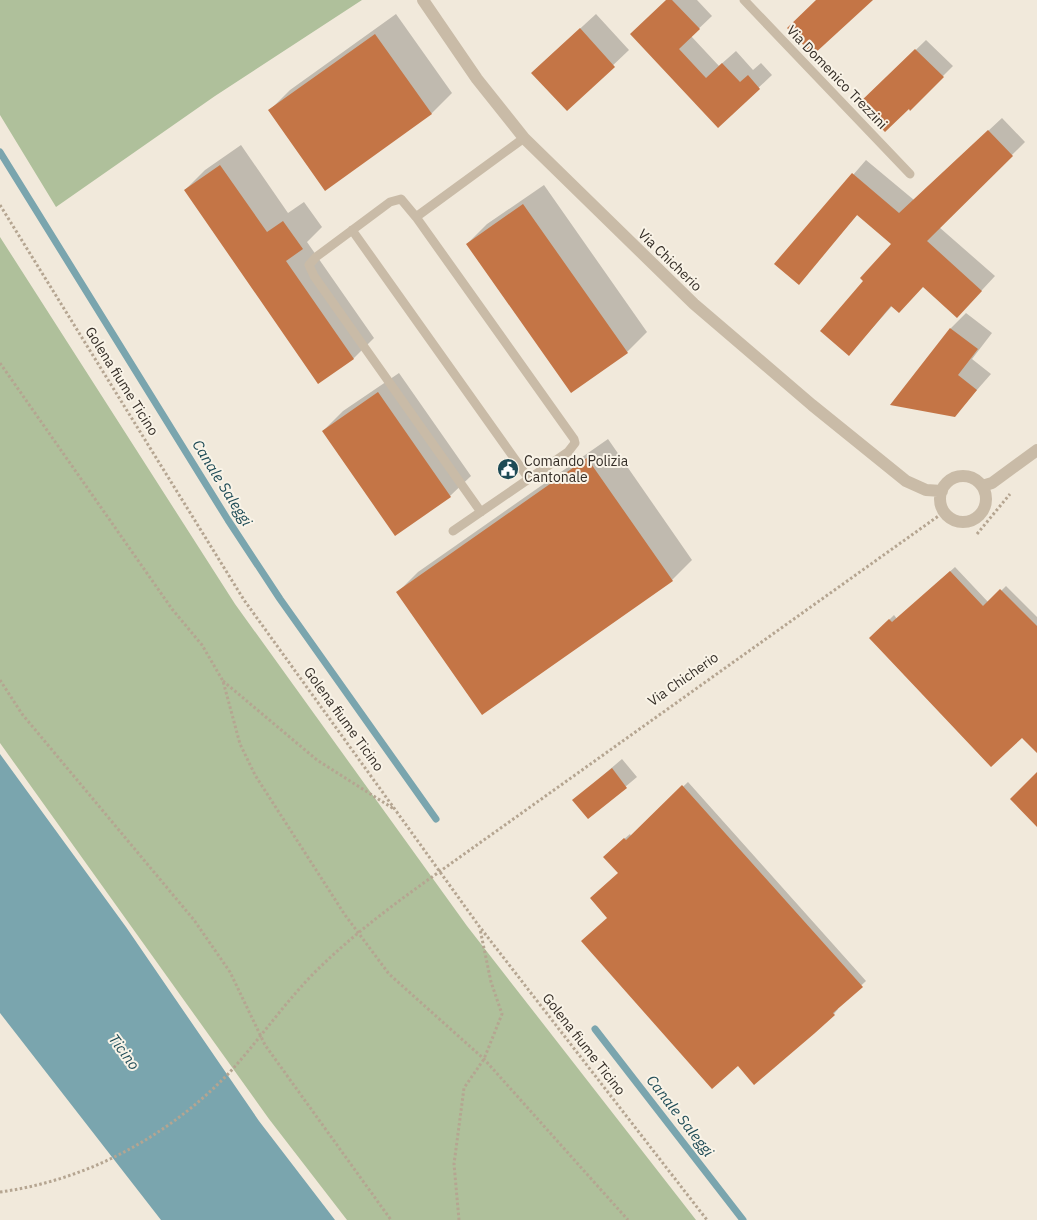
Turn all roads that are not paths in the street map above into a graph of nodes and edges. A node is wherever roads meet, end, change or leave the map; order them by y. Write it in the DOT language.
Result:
graph roads {
  1 [pos="423,0"];
  2 [pos="744,0"];
  3 [pos="524,138"];
  4 [pos="910,174"];
  5 [pos="416,217"];
  6 [pos="352,230"];
  7 [pos="1037,450"];
  8 [pos="529,479"];
  9 [pos="982,486"];
  10 [pos="942,491"];
  11 [pos="481,512"];
  12 [pos="453,531"];
  1 -- 3 [label="street, Via Chicherio"];
  2 -- 4 [label="lane, Via Domenico Trezzini"];
  3 -- 5 [label="lane"];
  3 -- 10 [label="street, Via Chicherio"];
  5 -- 6 [label="lane"];
  5 -- 8 [label="lane"];
  6 -- 8 [label="lane"];
  6 -- 11 [label="lane"];
  7 -- 9 [label="street"];
  8 -- 11 [label="lane"];
  9 -- 10 [label="street"];
  9 -- 10 [label="street"];
  11 -- 12 [label="lane"];
}
